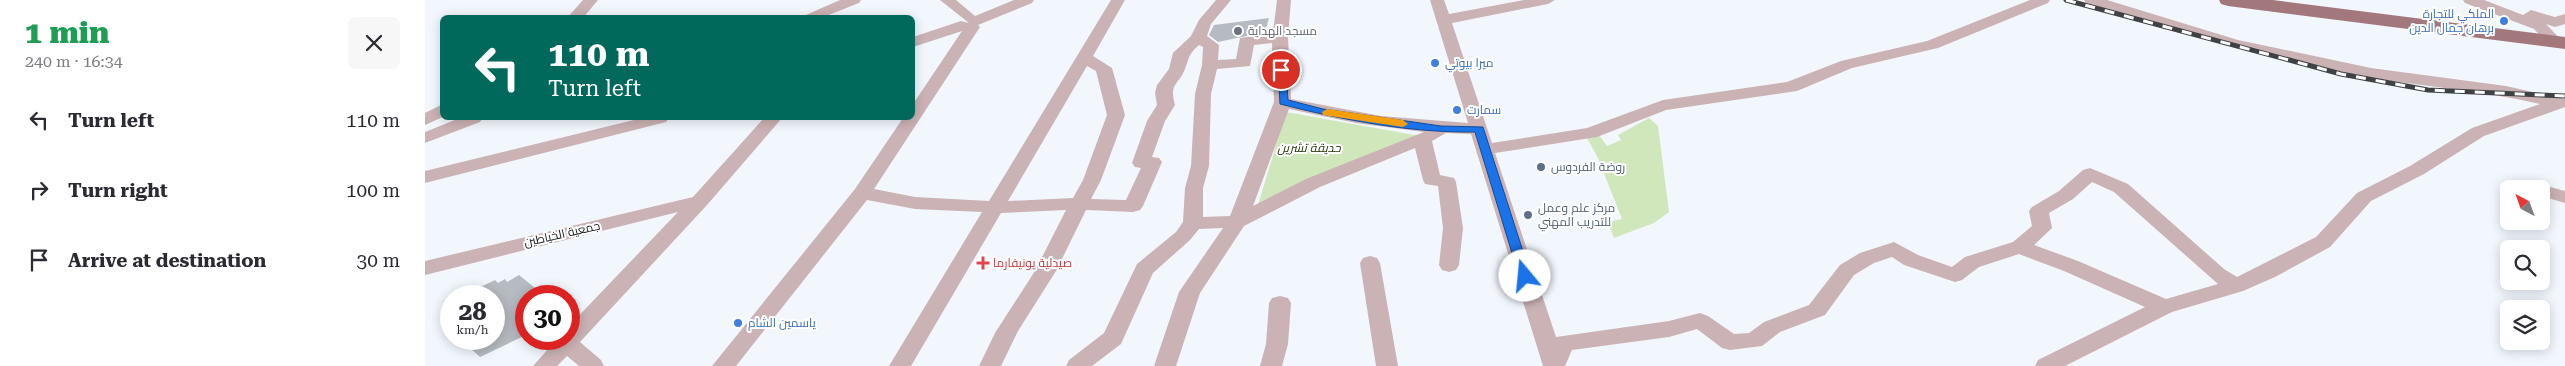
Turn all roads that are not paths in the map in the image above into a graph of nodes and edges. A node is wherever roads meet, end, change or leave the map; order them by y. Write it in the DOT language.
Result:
graph roads {
  1 [pos="591,0"];
  2 [pos="854,0"];
  3 [pos="947,0"];
  4 [pos="1027,0"];
  5 [pos="1118,0"];
  6 [pos="1224,0"];
  7 [pos="1284,0"];
  8 [pos="1437,0"];
  9 [pos="1548,0"];
  10 [pos="2043,0"];
  11 [pos="2091,0"];
  12 [pos="2228,0"];
  13 [pos="2470,0"];
  14 [pos="2490,0"];
  15 [pos="577,15"];
  16 [pos="814,15"];
  17 [pos="2565,18"];
  18 [pos="1443,20"];
  19 [pos="970,23"];
  20 [pos="1280,37"];
  21 [pos="1198,38"];
  22 [pos="915,41"];
  23 [pos="2560,43"];
  24 [pos="1083,57"];
  25 [pos="1210,65"];
  26 [pos="2562,101"];
  27 [pos="1283,102"];
  28 [pos="440,111"];
  29 [pos="915,112"];
  30 [pos="425,120"];
  31 [pos="470,120"];
  32 [pos="652,120"];
  33 [pos="771,120"];
  34 [pos="910,120"];
  35 [pos="1441,129"];
  36 [pos="1480,129"];
  37 [pos="425,138"];
  38 [pos="1422,139"];
  39 [pos="1485,149"];
  40 [pos="425,177"];
  41 [pos="862,193"];
  42 [pos="2550,193"];
  43 [pos="2565,197"];
  44 [pos="699,201"];
  45 [pos="1079,204"];
  46 [pos="995,207"];
  47 [pos="1237,222"];
  48 [pos="1193,223"];
  49 [pos="2020,247"];
  50 [pos="1370,263"];
  51 [pos="1449,266"];
  52 [pos="425,268"];
  53 [pos="2236,286"];
  54 [pos="1280,303"];
  55 [pos="2164,307"];
  56 [pos="580,329"];
  57 [pos="560,350"];
  58 [pos="575,350"];
  59 [pos="544,366"];
  60 [pos="593,366"];
  61 [pos="723,366"];
  62 [pos="901,366"];
  63 [pos="990,366"];
  64 [pos="1077,366"];
  65 [pos="1165,366"];
  66 [pos="1271,366"];
  67 [pos="1387,366"];
  68 [pos="1554,366"];
  69 [pos="2045,366"];
  1 -- 15 [label="street"];
  2 -- 16 [label="street"];
  3 -- 19 [label="street"];
  4 -- 19 [label="street"];
  5 -- 24 [label="street"];
  6 -- 21 [label="street"];
  7 -- 20 [label="street"];
  8 -- 18 [label="street"];
  9 -- 18 [label="street"];
  10 -- 39 [label="street"];
  11 -- 26 [label="street"];
  12 -- 23 [label="main road"];
  13 -- 23 [label="street"];
  14 -- 17 [label="street"];
  18 -- 36 [label="street"];
  19 -- 22 [label="street"];
  19 -- 29 [label="street"];
  20 -- 25 [label="street"];
  20 -- 27 [label="street"];
  21 -- 25 [label="street"];
  21 -- 45 [label="street"];
  24 -- 45 [label="street"];
  24 -- 46 [label="street"];
  25 -- 48 [label="street"];
  26 -- 53 [label="street"];
  27 -- 35 [label="street"];
  27 -- 47 [label="street"];
  28 -- 30 [label="street"];
  31 -- 37 [label="street"];
  32 -- 40 [label="street"];
  33 -- 44 [label="street"];
  34 -- 41 [label="street"];
  35 -- 36 [label="street"];
  35 -- 38 [label="street"];
  36 -- 39 [label="street"];
  38 -- 47 [label="street"];
  38 -- 51 [label="street"];
  39 -- 68 [label="street"];
  41 -- 46 [label="street"];
  41 -- 61 [label="street"];
  42 -- 43 [label="street"];
  44 -- 52 [label="street, جمعية الخياطين"];
  44 -- 56 [label="street"];
  45 -- 46 [label="street"];
  45 -- 63 [label="street"];
  46 -- 62 [label="street"];
  47 -- 48 [label="street"];
  47 -- 65 [label="street"];
  48 -- 64 [label="street"];
  49 -- 53 [label="street"];
  49 -- 55 [label="street"];
  49 -- 68 [label="street"];
  50 -- 67 [label="street"];
  53 -- 55 [label="street"];
  54 -- 66 [label="street"];
  55 -- 69 [label="street"];
  57 -- 59 [label="street"];
  58 -- 60 [label="street"];
}
